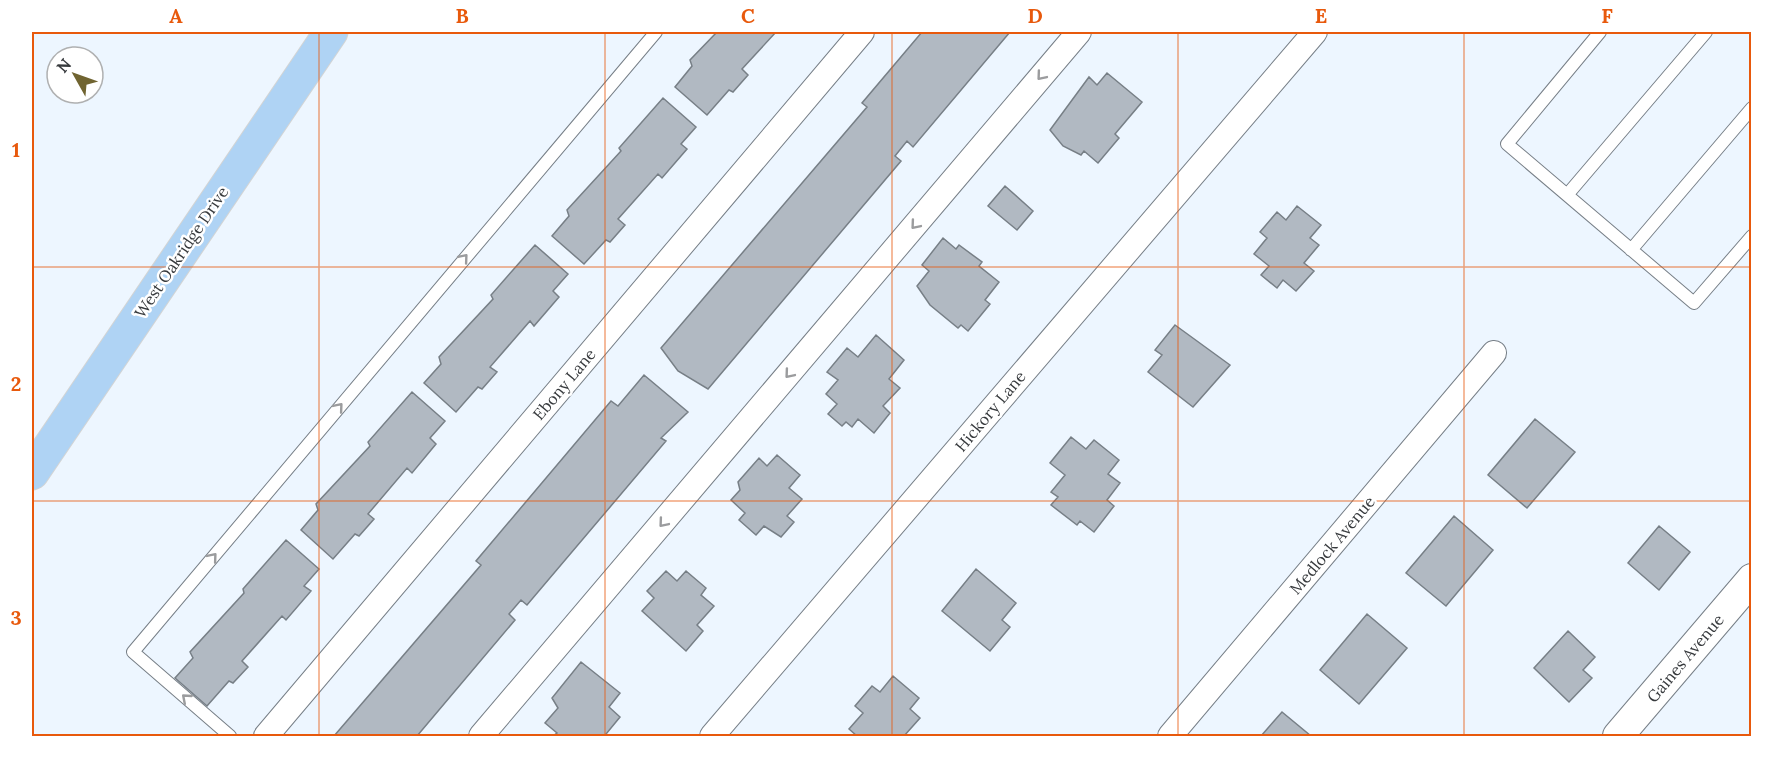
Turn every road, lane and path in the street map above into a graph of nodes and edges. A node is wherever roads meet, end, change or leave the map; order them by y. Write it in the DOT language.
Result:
graph roads {
  1 [pos="331,32"];
  2 [pos="656,32"];
  3 [pos="862,32"];
  4 [pos="1079,32"];
  5 [pos="1315,32"];
  6 [pos="1600,32"];
  7 [pos="1706,32"];
  8 [pos="1752,108"];
  9 [pos="1566,195"];
  10 [pos="1752,236"];
  11 [pos="1631,250"];
  12 [pos="1494,353"];
  13 [pos="32,472"];
  14 [pos="1752,579"];
  15 [pos="230,736"];
  16 [pos="266,736"];
  17 [pos="482,736"];
  18 [pos="712,736"];
  19 [pos="1170,736"];
  20 [pos="1618,736"];
  1 -- 13 [label="main road, West Oakridge Drive"];
  15 -- 2 [label="lane, one-way"];
  3 -- 16 [label="street, Ebony Lane"];
  4 -- 17 [label="street, one-way"];
  5 -- 18 [label="street, Hickory Lane"];
  6 -- 9 [label="lane"];
  7 -- 9 [label="lane"];
  8 -- 11 [label="lane"];
  9 -- 11 [label="lane"];
  10 -- 11 [label="lane"];
  12 -- 19 [label="street, Medlock Avenue"];
  14 -- 20 [label="street, Gaines Avenue"];
}
